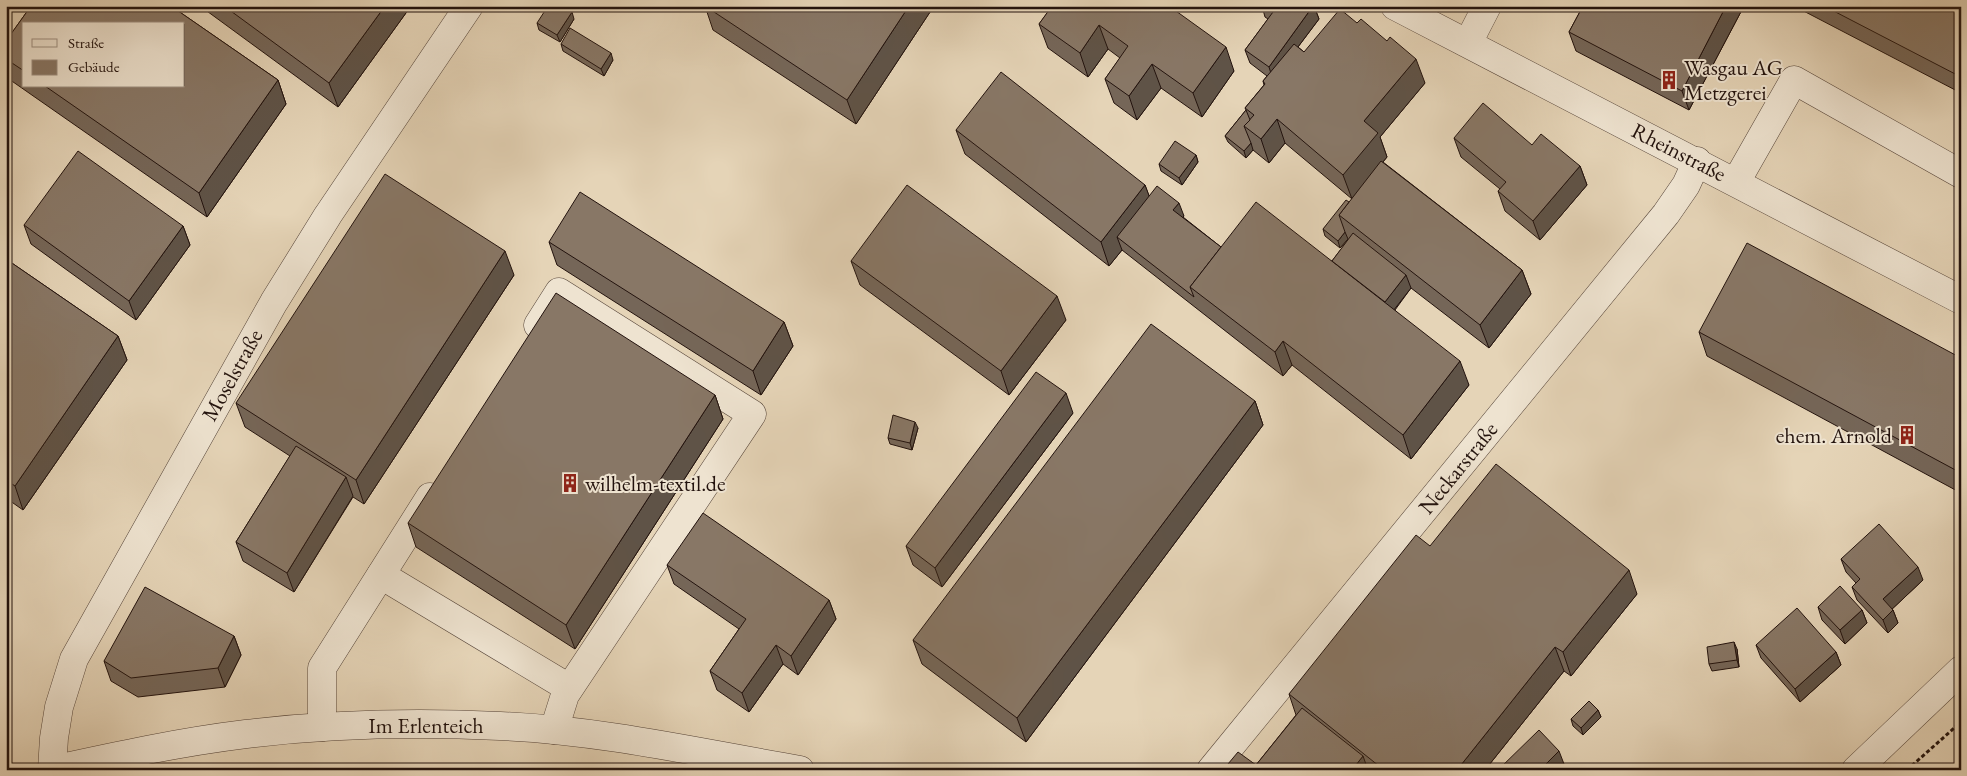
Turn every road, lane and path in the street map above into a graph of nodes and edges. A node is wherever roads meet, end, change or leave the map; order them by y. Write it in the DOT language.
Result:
graph roads {
  1 [pos="469,6"];
  2 [pos="1396,6"];
  3 [pos="1487,6"];
  4 [pos="1468,43"];
  5 [pos="1697,162"];
  6 [pos="1961,174"];
  7 [pos="1736,182"];
  8 [pos="1961,300"];
  9 [pos="527,342"];
  10 [pos="444,475"];
  11 [pos="381,575"];
  12 [pos="1961,670"];
  13 [pos="569,688"];
  14 [pos="1961,722"];
  15 [pos="322,727"];
  16 [pos="554,730"];
  17 [pos="52,770"];
  18 [pos="800,770"];
  19 [pos="1211,770"];
  20 [pos="1856,770"];
  21 [pos="1908,770"];
  1 -- 17 [label="street, Moselstraße"];
  2 -- 4 [label="street, Rheinstraße"];
  3 -- 4 [label="street"];
  4 -- 5 [label="street, Rheinstraße"];
  5 -- 7 [label="street, Rheinstraße"];
  5 -- 19 [label="street, Neckarstraße"];
  6 -- 7 [label="street"];
  7 -- 8 [label="street, Rheinstraße"];
  9 -- 13 [label="street"];
  10 -- 11 [label="street"];
  11 -- 13 [label="street"];
  11 -- 15 [label="street"];
  12 -- 20 [label="street"];
  13 -- 16 [label="street"];
  14 -- 21 [label="path"];
  15 -- 16 [label="street, Im Erlenteich"];
  15 -- 17 [label="street, Im Erlenteich"];
  16 -- 18 [label="street, Im Erlenteich"];
}
